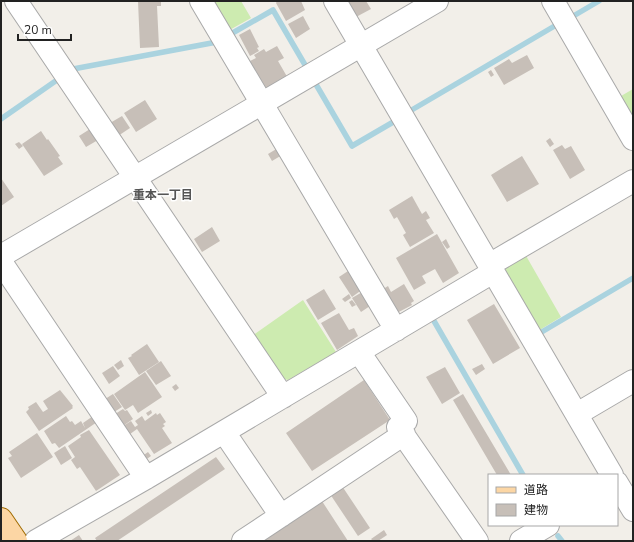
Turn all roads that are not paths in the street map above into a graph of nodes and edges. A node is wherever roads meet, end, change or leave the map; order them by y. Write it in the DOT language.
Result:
graph roads {
  1 [pos="16,1"];
  2 [pos="201,1"];
  3 [pos="335,1"];
  4 [pos="437,1"];
  5 [pos="553,1"];
  6 [pos="362,46"];
  7 [pos="262,104"];
  8 [pos="633,139"];
  9 [pos="135,177"];
  10 [pos="633,181"];
  11 [pos="1,256"];
  12 [pos="1,262"];
  13 [pos="491,268"];
  14 [pos="396,330"];
  15 [pos="359,352"];
  16 [pos="633,381"];
  17 [pos="283,397"];
  18 [pos="577,414"];
  19 [pos="224,432"];
  20 [pos="404,434"];
  21 [pos="611,474"];
  22 [pos="146,478"];
  23 [pos="618,486"];
  24 [pos="633,510"];
  25 [pos="280,516"];
  26 [pos="1,519"];
  27 [pos="546,526"];
  28 [pos="16,541"];
  29 [pos="36,541"];
  30 [pos="244,541"];
  31 [pos="477,541"];
  32 [pos="521,541"];
  1 -- 9 [label="street"];
  2 -- 7 [label="street"];
  3 -- 6 [label="street"];
  4 -- 6 [label="street"];
  5 -- 8 [label="street"];
  6 -- 7 [label="street"];
  6 -- 13 [label="street"];
  7 -- 9 [label="street"];
  7 -- 14 [label="street"];
  9 -- 11 [label="street"];
  9 -- 17 [label="street"];
  10 -- 13 [label="street"];
  12 -- 22 [label="street"];
  13 -- 14 [label="street"];
  13 -- 18 [label="street"];
  14 -- 15 [label="street"];
  15 -- 17 [label="street"];
  15 -- 20 [label="street"];
  16 -- 18 [label="street"];
  17 -- 19 [label="street"];
  18 -- 21 [label="street"];
  19 -- 22 [label="street"];
  19 -- 25 [label="street"];
  20 -- 25 [label="street"];
  20 -- 31 [label="street"];
  22 -- 29 [label="street"];
  23 -- 24 [label="street"];
  25 -- 30 [label="street"];
  26 -- 28 [label="main road"];
  27 -- 32 [label="street"];
}
